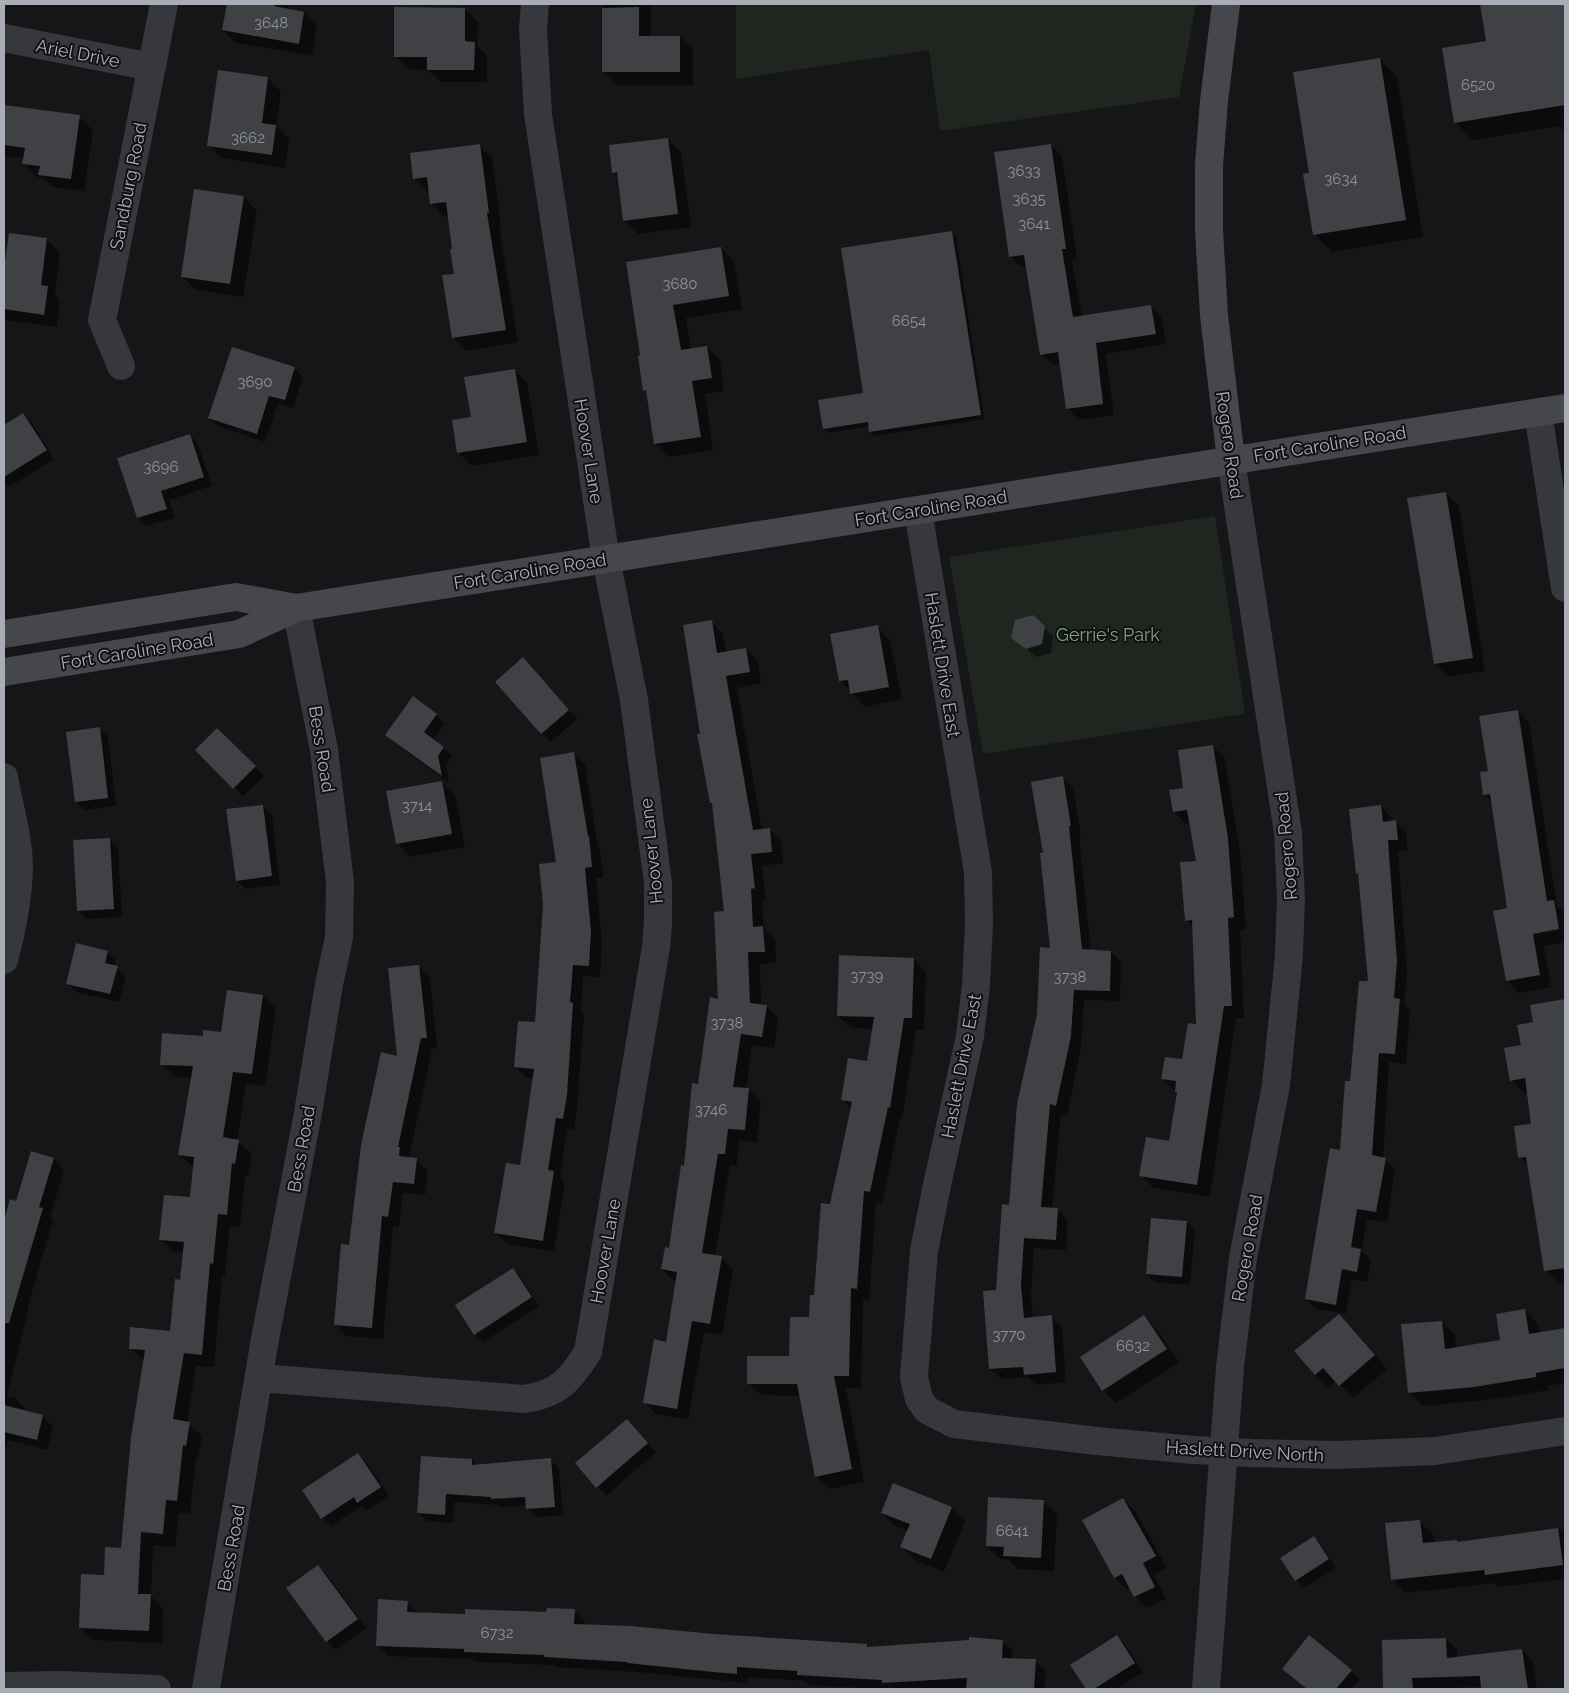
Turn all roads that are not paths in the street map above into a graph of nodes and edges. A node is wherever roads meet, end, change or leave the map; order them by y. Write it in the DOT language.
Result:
graph roads {
  1 [pos="164,4"];
  2 [pos="535,4"];
  3 [pos="1226,4"];
  4 [pos="4,38"];
  5 [pos="152,67"];
  6 [pos="121,366"];
  7 [pos="1565,408"];
  8 [pos="1538,412"];
  9 [pos="1231,460"];
  10 [pos="918,511"];
  11 [pos="606,560"];
  12 [pos="1565,588"];
  13 [pos="296,608"];
  14 [pos="4,634"];
  15 [pos="4,672"];
  16 [pos="4,777"];
  17 [pos="4,960"];
  18 [pos="260,1378"];
  19 [pos="927,1410"];
  20 [pos="1565,1432"];
  21 [pos="1224,1452"];
  22 [pos="4,1686"];
  23 [pos="156,1689"];
  24 [pos="206,1689"];
  25 [pos="1206,1689"];
  1 -- 5 [label="street, Sandburg Road"];
  2 -- 11 [label="street, Hoover Lane"];
  3 -- 9 [label="street, Rogero Road"];
  4 -- 5 [label="street, Ariel Drive"];
  5 -- 6 [label="street, Sandburg Road"];
  7 -- 8 [label="street, Fort Caroline Road"];
  8 -- 9 [label="street, Fort Caroline Road"];
  8 -- 12 [label="street"];
  9 -- 10 [label="street, Fort Caroline Road"];
  9 -- 21 [label="street, Rogero Road"];
  10 -- 11 [label="street, Fort Caroline Road"];
  10 -- 19 [label="street, Haslett Drive East"];
  11 -- 13 [label="street, Fort Caroline Road"];
  11 -- 18 [label="street, Hoover Lane"];
  13 -- 14 [label="street, Fort Caroline Road"];
  13 -- 15 [label="street, Fort Caroline Road"];
  13 -- 18 [label="street, Bess Road"];
  16 -- 17 [label="street"];
  18 -- 24 [label="street, Bess Road"];
  19 -- 21 [label="street, Haslett Drive North"];
  20 -- 21 [label="street, Haslett Drive North"];
  21 -- 25 [label="street, Rogero Road"];
  22 -- 23 [label="street"];
}
